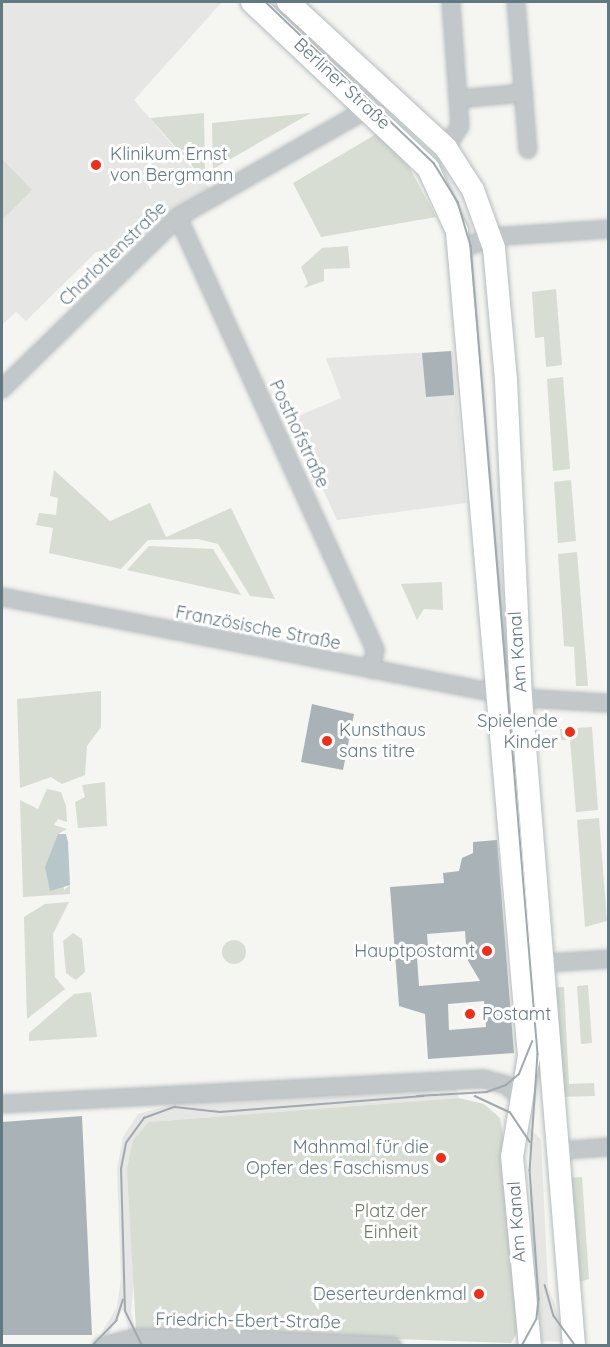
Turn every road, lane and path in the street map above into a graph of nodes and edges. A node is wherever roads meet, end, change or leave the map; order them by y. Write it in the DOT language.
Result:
graph roads {
  1 [pos="252,2"];
  2 [pos="288,2"];
  3 [pos="451,2"];
  4 [pos="516,2"];
  5 [pos="387,90"];
  6 [pos="524,93"];
  7 [pos="458,99"];
  8 [pos="369,108"];
  9 [pos="446,148"];
  10 [pos="528,150"];
  11 [pos="428,168"];
  12 [pos="178,217"];
  13 [pos="609,229"];
  14 [pos="492,237"];
  15 [pos="459,250"];
  16 [pos="2,388"];
  17 [pos="2,597"];
  18 [pos="371,670"];
  19 [pos="509,696"];
  20 [pos="609,702"];
  21 [pos="609,959"];
  22 [pos="546,963"];
  23 [pos="523,964"];
  24 [pos="522,1099"];
  25 [pos="2,1104"];
  26 [pos="609,1147"];
  27 [pos="556,1159"];
  28 [pos="102,1346"];
  29 [pos="393,1346"];
  30 [pos="530,1346"];
  31 [pos="574,1346"];
  1 -- 8 [label="street, Berliner Straße"];
  2 -- 5 [label="street, Berliner Straße"];
  3 -- 7 [label="street"];
  4 -- 6 [label="street"];
  5 -- 8 [label="street, Charlottenstraße"];
  5 -- 9 [label="street, Berliner Straße"];
  6 -- 7 [label="street"];
  6 -- 10 [label="street"];
  7 -- 9 [label="street"];
  8 -- 11 [label="street, Berliner Straße"];
  8 -- 12 [label="street, Charlottenstraße"];
  9 -- 11 [label="street"];
  9 -- 14 [label="street, Am Kanal"];
  11 -- 15 [label="street, Am Kanal"];
  12 -- 16 [label="street, Charlottenstraße"];
  12 -- 18 [label="street, Posthofstraße"];
  13 -- 14 [label="street"];
  14 -- 15 [label="street"];
  14 -- 19 [label="street, Am Kanal"];
  15 -- 19 [label="street, Am Kanal"];
  17 -- 18 [label="street, Französische Straße"];
  18 -- 19 [label="street, Französische Straße"];
  19 -- 20 [label="street, Französische Straße"];
  19 -- 22 [label="street, Am Kanal"];
  19 -- 23 [label="street, Am Kanal"];
  21 -- 22 [label="street"];
  22 -- 23 [label="street"];
  22 -- 27 [label="street, Am Kanal"];
  23 -- 24 [label="street, Am Kanal"];
  24 -- 25 [label="street"];
  24 -- 27 [label="street, Am Kanal"];
  24 -- 30 [label="street, Am Kanal"];
  26 -- 27 [label="street"];
  27 -- 31 [label="street, Am Kanal"];
  28 -- 29 [label="street, Friedrich-Ebert-Straße"];
}
